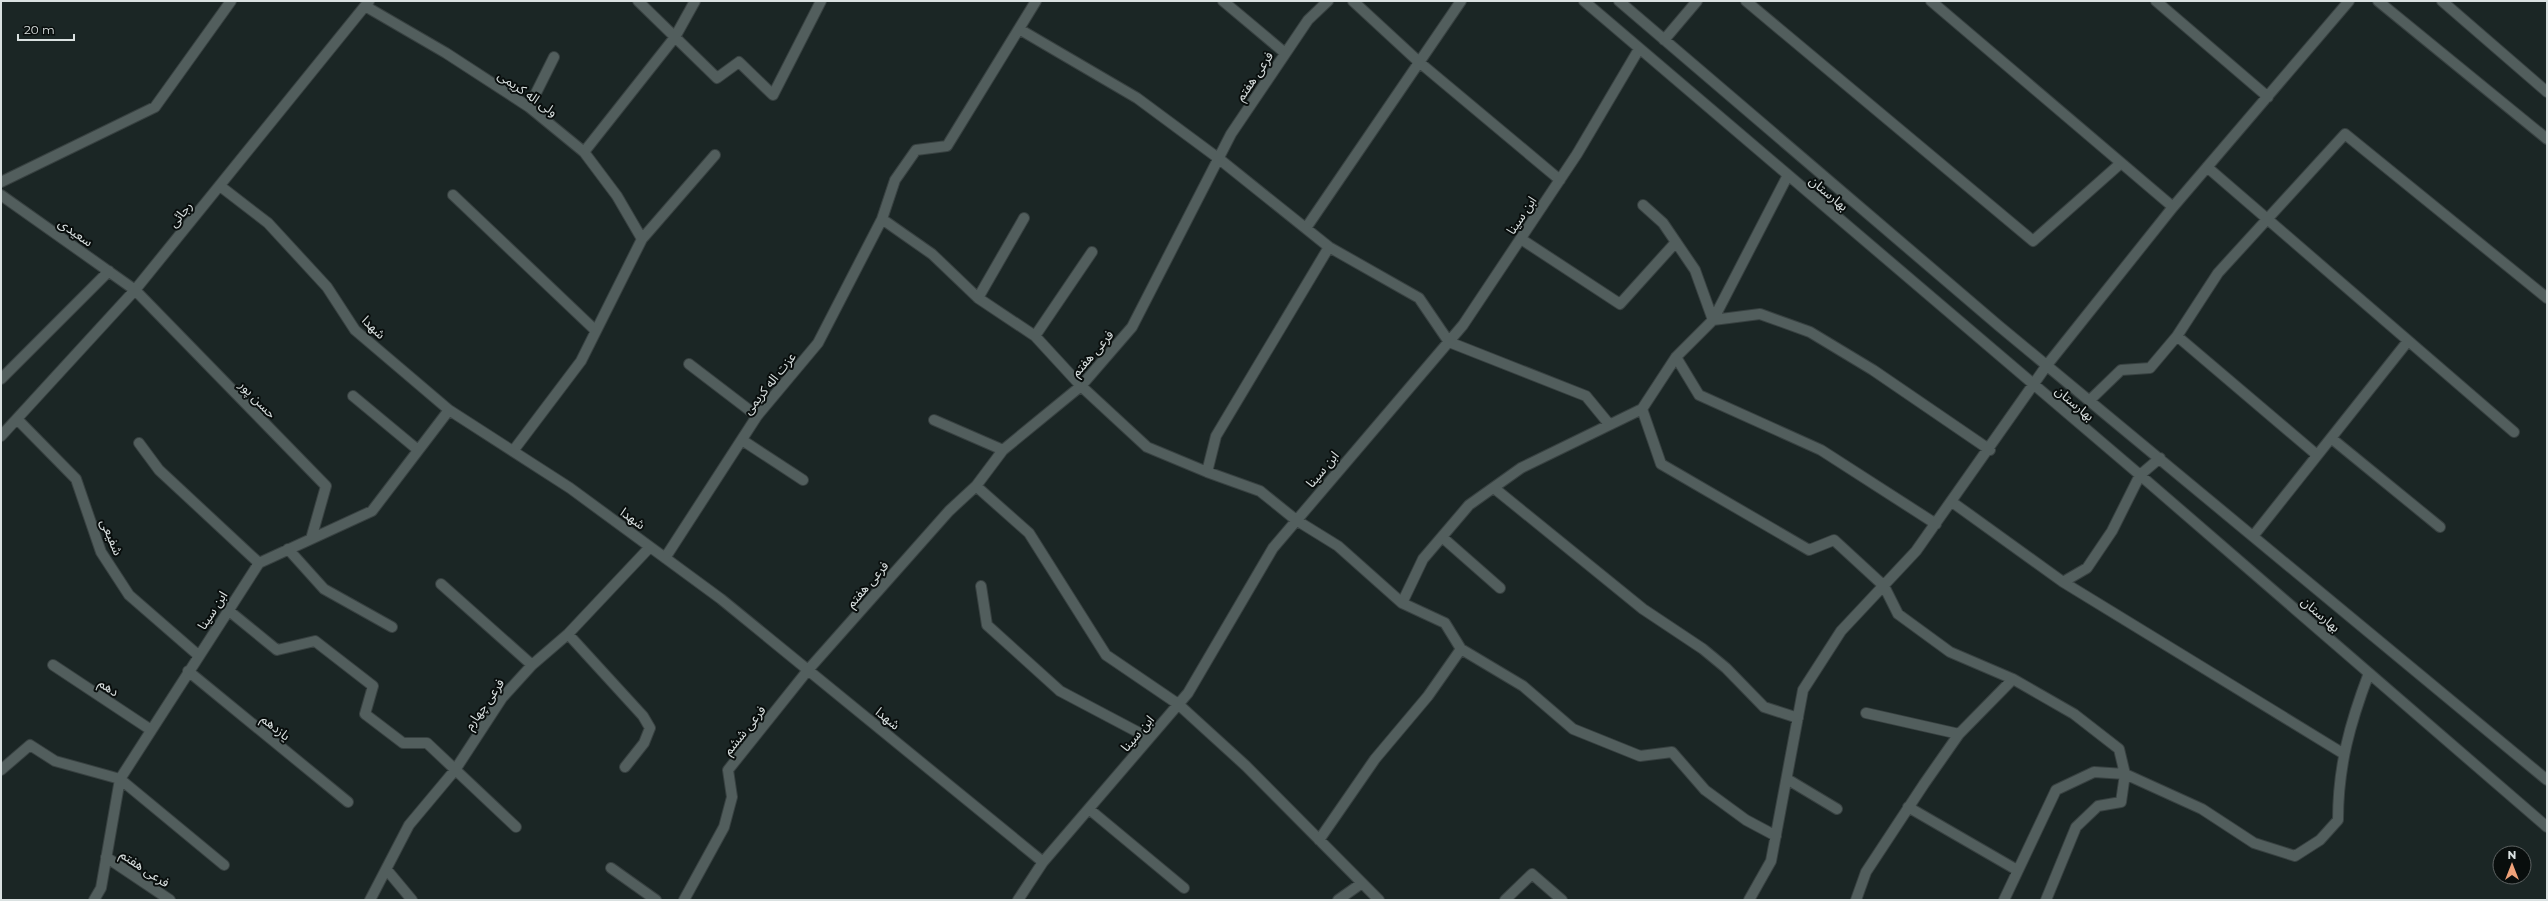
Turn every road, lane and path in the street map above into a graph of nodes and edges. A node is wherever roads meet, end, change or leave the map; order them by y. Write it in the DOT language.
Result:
graph roads {
  1 [pos="231,1"];
  2 [pos="638,1"];
  3 [pos="695,1"];
  4 [pos="821,1"];
  5 [pos="1036,1"];
  6 [pos="1223,1"];
  7 [pos="1328,1"];
  8 [pos="1353,1"];
  9 [pos="1461,1"];
  10 [pos="1584,1"];
  11 [pos="1619,1"];
  12 [pos="1697,1"];
  13 [pos="1746,1"];
  14 [pos="1931,1"];
  15 [pos="2156,1"];
  16 [pos="2349,1"];
  17 [pos="2378,1"];
  18 [pos="2442,1"];
  19 [pos="367,3"];
  20 [pos="1019,29"];
  21 [pos="674,37"];
  22 [pos="1664,40"];
  23 [pos="1639,49"];
  24 [pos="1285,53"];
  25 [pos="554,57"];
  26 [pos="1419,62"];
  27 [pos="2547,92"];
  28 [pos="2268,97"];
  29 [pos="529,107"];
  30 [pos="2547,139"];
  31 [pos="584,152"];
  32 [pos="716,155"];
  33 [pos="1218,158"];
  34 [pos="2121,163"];
  35 [pos="2207,167"];
  36 [pos="1788,175"];
  37 [pos="1560,180"];
  38 [pos="1,182"];
  39 [pos="220,186"];
  40 [pos="1,195"];
  41 [pos="453,195"];
  42 [pos="1643,205"];
  43 [pos="2173,207"];
  44 [pos="1024,218"];
  45 [pos="2267,218"];
  46 [pos="882,219"];
  47 [pos="1306,228"];
  48 [pos="642,239"];
  49 [pos="1521,239"];
  50 [pos="1676,242"];
  51 [pos="1329,246"];
  52 [pos="1092,252"];
  53 [pos="108,271"];
  54 [pos="135,290"];
  55 [pos="978,298"];
  56 [pos="2547,298"];
  57 [pos="1714,320"];
  58 [pos="596,331"];
  59 [pos="1035,336"];
  60 [pos="2176,336"];
  61 [pos="2408,341"];
  62 [pos="1449,342"];
  63 [pos="1676,357"];
  64 [pos="689,364"];
  65 [pos="2048,365"];
  66 [pos="1,379"];
  67 [pos="2033,384"];
  68 [pos="1081,386"];
  69 [pos="353,396"];
  70 [pos="2090,400"];
  71 [pos="1642,409"];
  72 [pos="449,410"];
  73 [pos="757,416"];
  74 [pos="17,419"];
  75 [pos="934,420"];
  76 [pos="1610,424"];
  77 [pos="2514,432"];
  78 [pos="1,436"];
  79 [pos="2331,438"];
  80 [pos="742,440"];
  81 [pos="139,443"];
  82 [pos="418,450"];
  83 [pos="1003,450"];
  84 [pos="1990,450"];
  85 [pos="513,451"];
  86 [pos="2317,455"];
  87 [pos="2160,458"];
  88 [pos="1207,472"];
  89 [pos="2140,475"];
  90 [pos="803,480"];
  91 [pos="976,486"];
  92 [pos="1494,488"];
  93 [pos="1952,502"];
  94 [pos="1296,520"];
  95 [pos="1936,524"];
  96 [pos="2440,527"];
  97 [pos="2254,535"];
  98 [pos="1442,537"];
  99 [pos="311,539"];
  100 [pos="650,547"];
  101 [pos="288,549"];
  102 [pos="665,558"];
  103 [pos="259,563"];
  104 [pos="2063,582"];
  105 [pos="441,584"];
  106 [pos="981,586"];
  107 [pos="1884,586"];
  108 [pos="1500,588"];
  109 [pos="1402,603"];
  110 [pos="228,610"];
  111 [pos="392,627"];
  112 [pos="568,634"];
  113 [pos="1461,648"];
  114 [pos="198,655"];
  115 [pos="53,664"];
  116 [pos="532,664"];
  117 [pos="808,670"];
  118 [pos="188,671"];
  119 [pos="2369,673"];
  120 [pos="2013,679"];
  121 [pos="1178,704"];
  122 [pos="1866,713"];
  123 [pos="1798,718"];
  124 [pos="151,730"];
  125 [pos="1959,734"];
  126 [pos="1149,738"];
  127 [pos="2344,754"];
  128 [pos="625,767"];
  129 [pos="1,770"];
  130 [pos="455,770"];
  131 [pos="2125,774"];
  132 [pos="120,779"];
  133 [pos="1787,779"];
  134 [pos="2547,780"];
  135 [pos="348,802"];
  136 [pos="1908,807"];
  137 [pos="1088,809"];
  138 [pos="1837,809"];
  139 [pos="516,827"];
  140 [pos="2547,827"];
  141 [pos="1776,836"];
  142 [pos="1319,840"];
  143 [pos="106,857"];
  144 [pos="1043,862"];
  145 [pos="224,865"];
  146 [pos="611,868"];
  147 [pos="387,870"];
  148 [pos="2017,870"];
  149 [pos="1362,883"];
  150 [pos="1184,888"];
  151 [pos="94,900"];
  152 [pos="170,900"];
  153 [pos="370,900"];
  154 [pos="412,900"];
  155 [pos="656,900"];
  156 [pos="684,900"];
  157 [pos="1018,900"];
  158 [pos="1338,900"];
  159 [pos="1379,900"];
  160 [pos="1505,900"];
  161 [pos="1562,900"];
  162 [pos="1749,900"];
  163 [pos="1856,900"];
  164 [pos="2004,900"];
  165 [pos="2046,900"];
  1 -- 38 [label="street"];
  2 -- 21 [label="street"];
  3 -- 21 [label="street"];
  4 -- 21 [label="street"];
  5 -- 20 [label="street"];
  6 -- 24 [label="street"];
  7 -- 24 [label="street, فرعی هفتم"];
  8 -- 26 [label="street"];
  9 -- 26 [label="street"];
  10 -- 23 [label="street, بهارستان"];
  11 -- 22 [label="street, بهارستان"];
  12 -- 22 [label="street"];
  13 -- 34 [label="street"];
  14 -- 34 [label="street"];
  15 -- 28 [label="street"];
  16 -- 28 [label="street"];
  17 -- 30 [label="street"];
  18 -- 27 [label="street"];
  19 -- 29 [label="street, ولی اله کریمی"];
  19 -- 39 [label="street, رجائی"];
  20 -- 33 [label="street"];
  20 -- 46 [label="street, عزت اله کریمی"];
  21 -- 31 [label="street"];
  22 -- 65 [label="street, بهارستان"];
  23 -- 36 [label="street, بهارستان"];
  23 -- 37 [label="street, ابن سینا"];
  24 -- 33 [label="street, فرعی هفتم"];
  25 -- 29 [label="street"];
  26 -- 37 [label="street"];
  26 -- 47 [label="street"];
  28 -- 35 [label="street"];
  29 -- 31 [label="street, ولی اله کریمی"];
  31 -- 48 [label="street, ولی اله کریمی"];
  32 -- 48 [label="street"];
  33 -- 47 [label="street"];
  33 -- 68 [label="street, فرعی هفتم"];
  34 -- 43 [label="street"];
  35 -- 43 [label="street"];
  35 -- 45 [label="street"];
  36 -- 57 [label="street"];
  36 -- 67 [label="street, بهارستان"];
  37 -- 49 [label="street, ابن سینا"];
  39 -- 54 [label="street, رجائی"];
  39 -- 72 [label="street, شهدا"];
  40 -- 53 [label="street, سعیدی"];
  41 -- 58 [label="street"];
  42 -- 50 [label="street"];
  43 -- 65 [label="street"];
  44 -- 55 [label="street"];
  45 -- 56 [label="street"];
  45 -- 60 [label="street"];
  45 -- 61 [label="street"];
  46 -- 55 [label="street"];
  46 -- 73 [label="street, عزت اله کریمی"];
  47 -- 51 [label="street"];
  48 -- 58 [label="street"];
  49 -- 50 [label="street"];
  49 -- 62 [label="street, ابن سینا"];
  50 -- 57 [label="street"];
  51 -- 62 [label="street"];
  51 -- 88 [label="street"];
  52 -- 59 [label="street"];
  53 -- 54 [label="street, سعیدی"];
  53 -- 66 [label="street"];
  54 -- 74 [label="street, رجائی"];
  54 -- 99 [label="street, حسن پور"];
  55 -- 59 [label="street"];
  57 -- 63 [label="street"];
  57 -- 84 [label="street"];
  58 -- 85 [label="street"];
  59 -- 68 [label="street"];
  60 -- 70 [label="street"];
  60 -- 86 [label="street"];
  61 -- 77 [label="street"];
  61 -- 79 [label="street"];
  62 -- 76 [label="street"];
  62 -- 94 [label="street, ابن سینا"];
  63 -- 71 [label="street"];
  63 -- 95 [label="street"];
  64 -- 73 [label="street"];
  65 -- 67 [label="street"];
  65 -- 70 [label="street, بهارستان"];
  67 -- 84 [label="street"];
  67 -- 89 [label="street, بهارستان"];
  68 -- 83 [label="street, فرعی هفتم"];
  68 -- 88 [label="street"];
  69 -- 82 [label="street"];
  70 -- 87 [label="street, بهارستان"];
  71 -- 76 [label="street"];
  71 -- 107 [label="street"];
  72 -- 82 [label="street"];
  72 -- 85 [label="street, شهدا"];
  73 -- 80 [label="street, عزت اله کریمی"];
  74 -- 78 [label="street, رجائی"];
  74 -- 114 [label="street, شفیعی"];
  75 -- 83 [label="street"];
  76 -- 92 [label="street"];
  79 -- 86 [label="street"];
  79 -- 96 [label="street"];
  80 -- 90 [label="street"];
  80 -- 102 [label="street, عزت اله کریمی"];
  81 -- 103 [label="street"];
  82 -- 99 [label="street"];
  83 -- 91 [label="street, فرعی هفتم"];
  84 -- 93 [label="street"];
  85 -- 100 [label="street, شهدا"];
  86 -- 97 [label="street"];
  87 -- 89 [label="street"];
  87 -- 97 [label="street, بهارستان"];
  88 -- 94 [label="street"];
  89 -- 104 [label="street"];
  89 -- 119 [label="street, بهارستان"];
  91 -- 117 [label="street, فرعی هفتم"];
  91 -- 121 [label="street"];
  92 -- 98 [label="street"];
  92 -- 123 [label="street"];
  93 -- 95 [label="street"];
  93 -- 104 [label="street"];
  94 -- 109 [label="street"];
  94 -- 121 [label="street, ابن سینا"];
  95 -- 107 [label="street"];
  97 -- 134 [label="street, بهارستان"];
  98 -- 108 [label="street"];
  98 -- 109 [label="street"];
  99 -- 101 [label="street"];
  100 -- 102 [label="street, شهدا"];
  100 -- 112 [label="street, فرعی چهارم"];
  101 -- 103 [label="street"];
  101 -- 111 [label="street"];
  102 -- 117 [label="street, شهدا"];
  103 -- 110 [label="street, ابن سینا"];
  104 -- 127 [label="street"];
  105 -- 116 [label="street"];
  106 -- 126 [label="street"];
  107 -- 120 [label="street"];
  107 -- 123 [label="street"];
  109 -- 113 [label="street"];
  110 -- 114 [label="street, ابن سینا"];
  110 -- 130 [label="street"];
  112 -- 116 [label="street, فرعی چهارم"];
  112 -- 128 [label="street"];
  113 -- 141 [label="street"];
  113 -- 142 [label="street"];
  114 -- 118 [label="street, ابن سینا"];
  115 -- 124 [label="street, دهم"];
  116 -- 130 [label="street, فرعی چهارم"];
  117 -- 144 [label="street, شهدا"];
  117 -- 156 [label="street, فرعی ششم"];
  118 -- 124 [label="street, ابن سینا"];
  118 -- 135 [label="street, یازدهم"];
  119 -- 127 [label="street"];
  119 -- 140 [label="street, بهارستان"];
  120 -- 125 [label="street"];
  120 -- 131 [label="street"];
  121 -- 126 [label="street, ابن سینا"];
  121 -- 142 [label="street"];
  122 -- 125 [label="street"];
  123 -- 133 [label="street"];
  124 -- 132 [label="street, ابن سینا"];
  125 -- 136 [label="street"];
  126 -- 137 [label="street, ابن سینا"];
  127 -- 131 [label="street"];
  129 -- 132 [label="street"];
  130 -- 139 [label="street"];
  130 -- 147 [label="street, فرعی چهارم"];
  131 -- 148 [label="street"];
  131 -- 165 [label="street"];
  132 -- 143 [label="street, ابن سینا"];
  132 -- 145 [label="street"];
  133 -- 138 [label="street"];
  133 -- 141 [label="street"];
  136 -- 148 [label="street"];
  136 -- 163 [label="street"];
  137 -- 144 [label="street, ابن سینا"];
  137 -- 150 [label="street"];
  141 -- 162 [label="street"];
  142 -- 149 [label="street"];
  143 -- 151 [label="street, ابن سینا"];
  143 -- 152 [label="street, فرعی هفتم"];
  144 -- 157 [label="street, ابن سینا"];
  146 -- 155 [label="street"];
  147 -- 153 [label="street, فرعی چهارم"];
  147 -- 154 [label="street"];
  148 -- 164 [label="street"];
  149 -- 158 [label="street"];
  149 -- 159 [label="street"];
  160 -- 161 [label="street"];
}
